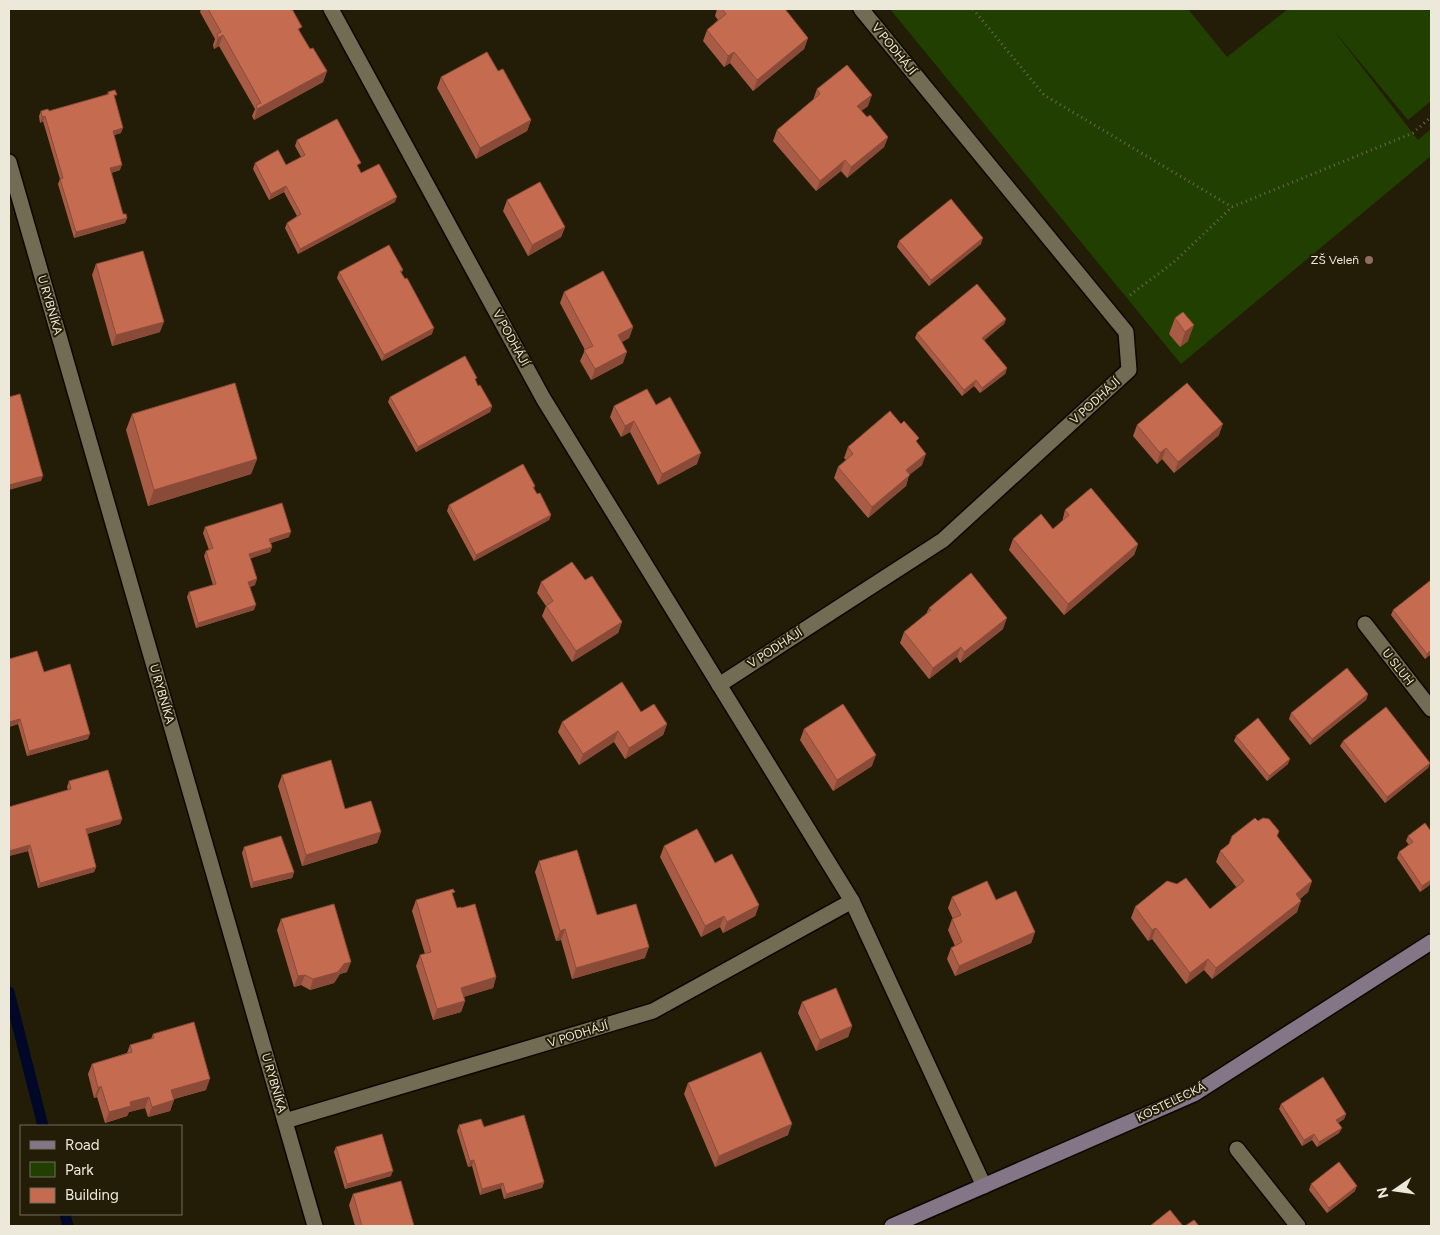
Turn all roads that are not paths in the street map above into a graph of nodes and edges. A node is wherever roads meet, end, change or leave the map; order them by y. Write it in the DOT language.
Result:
graph roads {
  1 [pos="332,9"];
  2 [pos="860,9"];
  3 [pos="9,162"];
  4 [pos="1365,624"];
  5 [pos="719,685"];
  6 [pos="1431,709"];
  7 [pos="852,901"];
  8 [pos="1431,942"];
  9 [pos="285,1121"];
  10 [pos="1237,1149"];
  11 [pos="984,1186"];
  12 [pos="315,1226"];
  13 [pos="892,1226"];
  14 [pos="1298,1226"];
  1 -- 5 [label="street, V PODHÁJÍ"];
  2 -- 5 [label="street, V PODHÁJÍ"];
  3 -- 9 [label="street, U RYBNÍKA"];
  4 -- 6 [label="street, U SLUH"];
  5 -- 7 [label="street, V PODHÁJÍ"];
  7 -- 9 [label="street, V PODHÁJÍ"];
  7 -- 11 [label="street, V PODHÁJÍ"];
  8 -- 11 [label="street, KOSTELECKÁ"];
  9 -- 12 [label="street, U RYBNÍKA"];
  10 -- 14 [label="street"];
  11 -- 13 [label="street, KOSTELECKÁ"];
}
